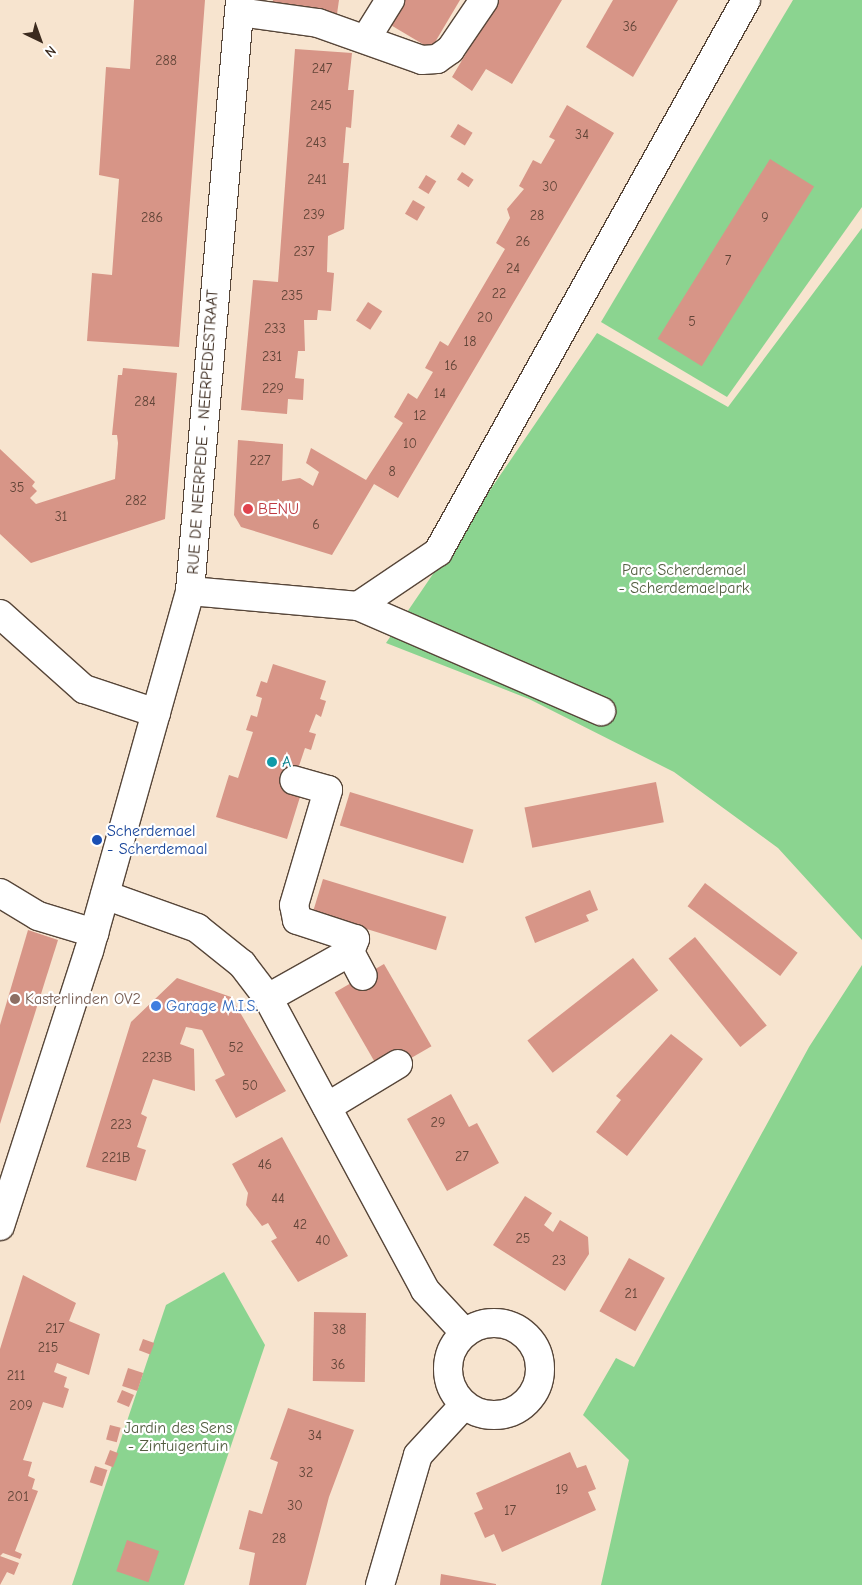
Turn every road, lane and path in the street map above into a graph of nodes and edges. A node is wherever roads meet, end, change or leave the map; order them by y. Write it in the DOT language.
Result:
graph roads {
  1 [pos="390,0"];
  2 [pos="484,0"];
  3 [pos="746,0"];
  4 [pos="240,6"];
  5 [pos="367,37"];
  6 [pos="190,591"];
  7 [pos="358,606"];
  8 [pos="0,614"];
  9 [pos="601,711"];
  10 [pos="156,713"];
  11 [pos="294,780"];
  12 [pos="0,893"];
  13 [pos="105,895"];
  14 [pos="94,933"];
  15 [pos="350,952"];
  16 [pos="363,976"];
  17 [pos="268,998"];
  18 [pos="398,1064"];
  19 [pos="327,1107"];
  20 [pos="0,1226"];
  21 [pos="464,1332"];
  22 [pos="463,1406"];
  23 [pos="380,1585"];
  1 -- 5 [label="street"];
  2 -- 5 [label="street"];
  3 -- 7 [label="street"];
  4 -- 5 [label="street"];
  4 -- 6 [label="street, RUE DE NEERPEDE - NEERPEDESTRAAT"];
  6 -- 7 [label="street"];
  6 -- 10 [label="street, RUE DE NEERPEDE - NEERPEDESTRAAT"];
  7 -- 9 [label="street"];
  8 -- 10 [label="street"];
  10 -- 13 [label="street, RUE DE NEERPEDE - NEERPEDESTRAAT"];
  11 -- 15 [label="street"];
  12 -- 14 [label="street"];
  13 -- 14 [label="street, RUE DE NEERPEDE - NEERPEDESTRAAT"];
  13 -- 17 [label="street"];
  14 -- 20 [label="street, RUE DE NEERPEDE - NEERPEDESTRAAT"];
  15 -- 16 [label="street"];
  15 -- 17 [label="street"];
  17 -- 19 [label="street"];
  18 -- 19 [label="street"];
  19 -- 21 [label="street"];
  21 -- 22 [label="street"];
  21 -- 22 [label="street"];
  22 -- 23 [label="street"];
}
